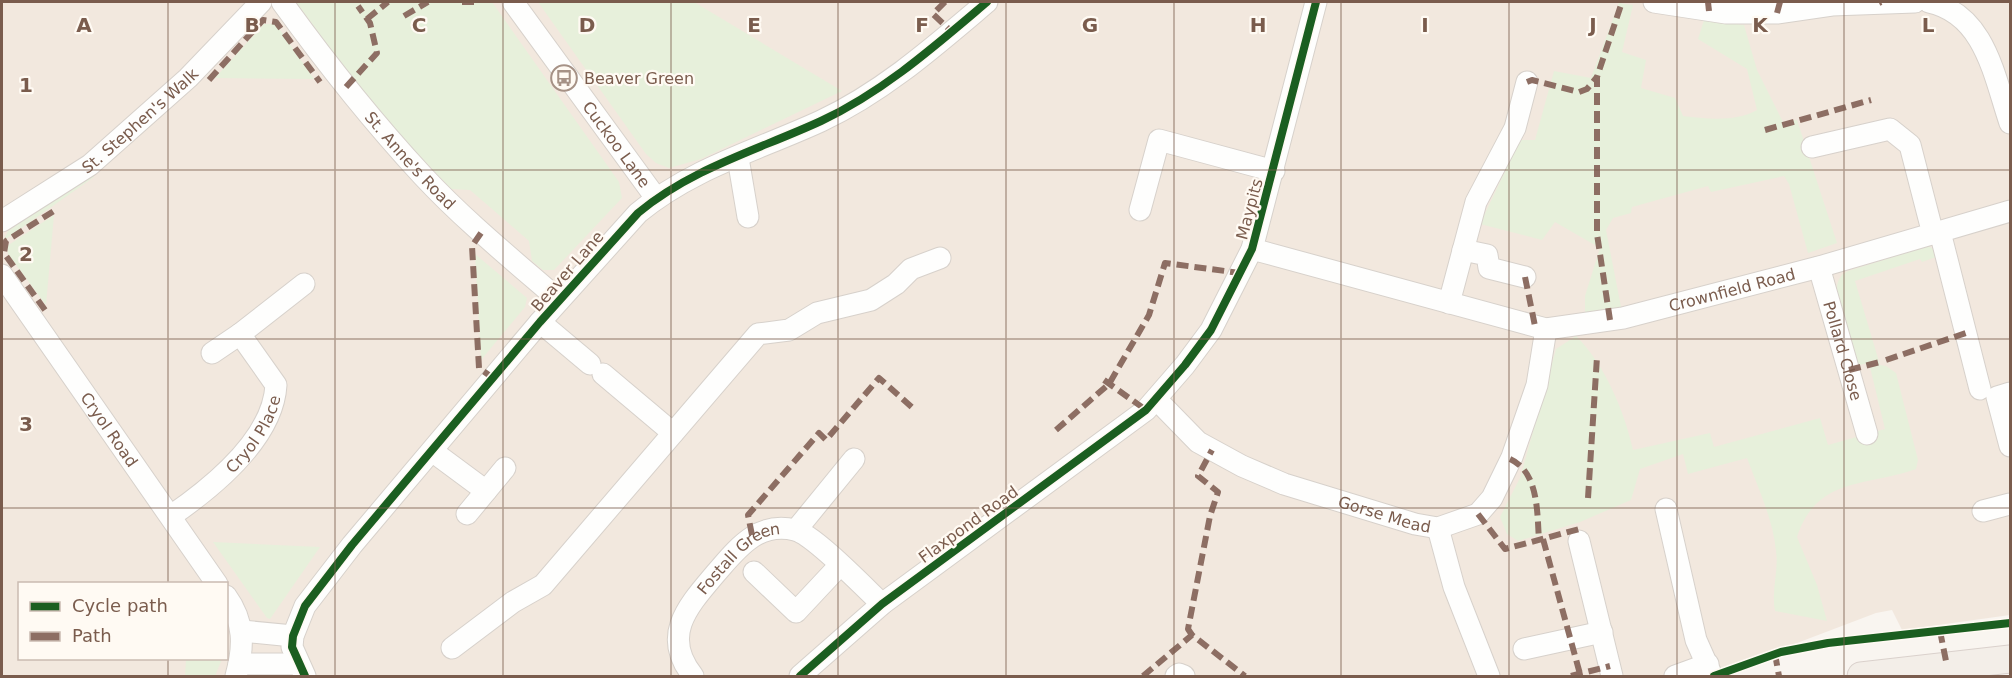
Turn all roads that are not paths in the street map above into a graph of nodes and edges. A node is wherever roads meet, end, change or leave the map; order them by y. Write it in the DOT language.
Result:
graph roads {
  1 [pos="261,2"];
  2 [pos="282,2"];
  3 [pos="513,2"];
  4 [pos="987,2"];
  5 [pos="1316,2"];
  6 [pos="1654,2"];
  7 [pos="1915,2"];
  8 [pos="1929,2"];
  9 [pos="1964,7"];
  10 [pos="1527,82"];
  11 [pos="2005,88"];
  12 [pos="2010,123"];
  13 [pos="1812,147"];
  14 [pos="738,158"];
  15 [pos="1274,171"];
  16 [pos="656,198"];
  17 [pos="1140,210"];
  18 [pos="2010,212"];
  19 [pos="748,217"];
  20 [pos="2,221"];
  21 [pos="1937,233"];
  22 [pos="1252,249"];
  23 [pos="1463,250"];
  24 [pos="940,258"];
  25 [pos="1819,267"];
  26 [pos="2,275"];
  27 [pos="1525,277"];
  28 [pos="304,284"];
  29 [pos="559,300"];
  30 [pos="1449,303"];
  31 [pos="540,322"];
  32 [pos="1546,329"];
  33 [pos="240,334"];
  34 [pos="212,353"];
  35 [pos="1980,389"];
  36 [pos="2010,393"];
  37 [pos="1156,399"];
  38 [pos="673,433"];
  39 [pos="1867,434"];
  40 [pos="2010,446"];
  41 [pos="432,451"];
  42 [pos="854,459"];
  43 [pos="505,468"];
  44 [pos="486,491"];
  45 [pos="2010,504"];
  46 [pos="1666,509"];
  47 [pos="1983,511"];
  48 [pos="467,514"];
  49 [pos="171,516"];
  50 [pos="1438,528"];
  51 [pos="796,530"];
  52 [pos="1579,541"];
  53 [pos="840,565"];
  54 [pos="754,572"];
  55 [pos="217,582"];
  56 [pos="228,599"];
  57 [pos="882,604"];
  58 [pos="242,632"];
  59 [pos="1602,632"];
  60 [pos="293,636"];
  61 [pos="452,648"];
  62 [pos="1524,650"];
  63 [pos="2010,659"];
  64 [pos="237,670"];
  65 [pos="302,670"];
  66 [pos="1710,670"];
  67 [pos="1876,675"];
  68 [pos="693,676"];
  69 [pos="800,676"];
  70 [pos="1176,676"];
  71 [pos="1184,676"];
  72 [pos="1489,676"];
  73 [pos="1612,676"];
  74 [pos="1675,676"];
  1 -- 20 [label="street, St. Stephen's Walk"];
  2 -- 29 [label="street, St. Anne's Road"];
  3 -- 16 [label="street, Cuckoo Lane"];
  4 -- 14 [label="street, Beaver Lane"];
  5 -- 15 [label="street, Maypits"];
  6 -- 7 [label="street"];
  8 -- 9 [label="street"];
  9 -- 11 [label="street"];
  10 -- 23 [label="street"];
  11 -- 12 [label="street"];
  13 -- 21 [label="street"];
  14 -- 16 [label="street, Beaver Lane"];
  14 -- 19 [label="street"];
  15 -- 17 [label="street"];
  15 -- 22 [label="street, Maypits"];
  16 -- 29 [label="street, Beaver Lane"];
  18 -- 21 [label="street, Crownfield Road"];
  21 -- 25 [label="street, Crownfield Road"];
  21 -- 35 [label="street"];
  22 -- 30 [label="street, Crownfield Road"];
  22 -- 37 [label="street, Maypits"];
  23 -- 27 [label="street"];
  23 -- 30 [label="street"];
  24 -- 38 [label="street"];
  25 -- 32 [label="street, Crownfield Road"];
  25 -- 39 [label="street, Pollard Close"];
  26 -- 49 [label="street, Cryol Road"];
  28 -- 33 [label="street"];
  29 -- 31 [label="street, Beaver Lane"];
  30 -- 32 [label="street, Crownfield Road"];
  31 -- 38 [label="street"];
  31 -- 41 [label="street, Beaver Lane"];
  32 -- 50 [label="street, Gorse Mead"];
  33 -- 34 [label="street"];
  33 -- 49 [label="street, Cryol Place"];
  36 -- 40 [label="street"];
  37 -- 50 [label="street, Gorse Mead"];
  37 -- 57 [label="street, Flaxpond Road"];
  38 -- 61 [label="street"];
  41 -- 44 [label="street"];
  41 -- 60 [label="street, Beaver Lane"];
  42 -- 51 [label="street"];
  43 -- 44 [label="street"];
  44 -- 48 [label="street"];
  45 -- 47 [label="street"];
  46 -- 66 [label="street"];
  49 -- 55 [label="street, Cryol Road"];
  50 -- 72 [label="street"];
  51 -- 53 [label="street, Fostall Green"];
  51 -- 68 [label="street, Fostall Green"];
  52 -- 59 [label="street"];
  53 -- 54 [label="street"];
  53 -- 57 [label="street, Fostall Green"];
  56 -- 58 [label="street"];
  57 -- 69 [label="street, Flaxpond Road"];
  58 -- 60 [label="street"];
  58 -- 64 [label="street"];
  59 -- 62 [label="street"];
  59 -- 73 [label="street"];
  60 -- 65 [label="street"];
  63 -- 67 [label="main road"];
  64 -- 65 [label="street"];
  66 -- 74 [label="street"];
  70 -- 71 [label="street"];
}
